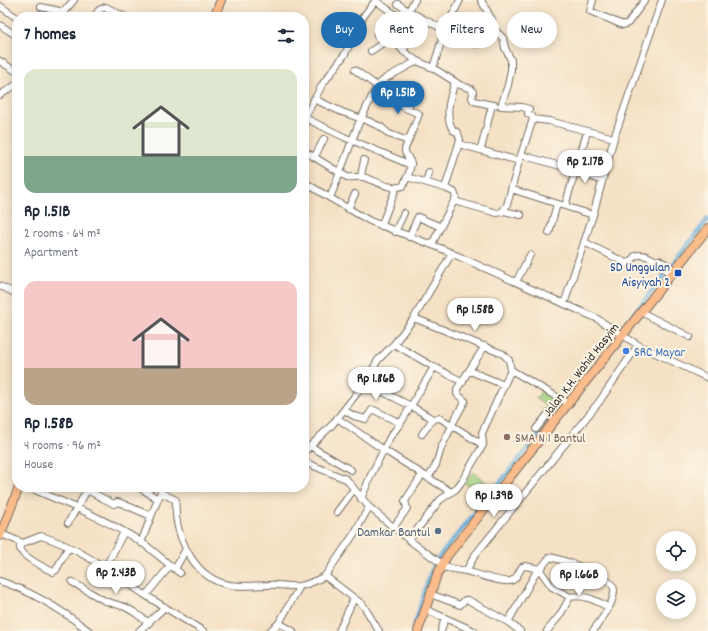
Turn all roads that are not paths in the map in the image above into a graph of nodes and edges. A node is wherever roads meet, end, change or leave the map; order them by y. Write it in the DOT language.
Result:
graph roads {
  1 [pos="74,0"];
  2 [pos="221,0"];
  3 [pos="376,0"];
  4 [pos="415,0"];
  5 [pos="460,0"];
  6 [pos="481,0"];
  7 [pos="592,0"];
  8 [pos="645,0"];
  9 [pos="662,0"];
  10 [pos="398,4"];
  11 [pos="1,5"];
  12 [pos="41,7"];
  13 [pos="408,11"];
  14 [pos="64,12"];
  15 [pos="98,12"];
  16 [pos="113,12"];
  17 [pos="216,12"];
  18 [pos="392,12"];
  19 [pos="454,12"];
  20 [pos="488,12"];
  21 [pos="12,14"];
  22 [pos="0,25"];
  23 [pos="12,33"];
  24 [pos="499,34"];
  25 [pos="375,48"];
  26 [pos="401,48"];
  27 [pos="404,48"];
  28 [pos="440,48"];
  29 [pos="371,51"];
  30 [pos="403,51"];
  31 [pos="417,60"];
  32 [pos="0,61"];
  33 [pos="433,68"];
  34 [pos="12,69"];
  35 [pos="355,70"];
  36 [pos="455,82"];
  37 [pos="377,86"];
  38 [pos="12,87"];
  39 [pos="374,93"];
  40 [pos="0,95"];
  41 [pos="314,99"];
  42 [pos="412,99"];
  43 [pos="492,105"];
  44 [pos="501,106"];
  45 [pos="309,109"];
  46 [pos="407,109"];
  47 [pos="361,119"];
  48 [pos="533,119"];
  49 [pos="309,121"];
  50 [pos="587,132"];
  51 [pos="614,138"];
  52 [pos="324,139"];
  53 [pos="352,141"];
  54 [pos="408,141"];
  55 [pos="459,144"];
  56 [pos="480,149"];
  57 [pos="309,153"];
  58 [pos="315,156"];
  59 [pos="520,158"];
  60 [pos="364,160"];
  61 [pos="411,165"];
  62 [pos="575,170"];
  63 [pos="429,172"];
  64 [pos="340,173"];
  65 [pos="361,176"];
  66 [pos="407,177"];
  67 [pos="602,181"];
  68 [pos="426,182"];
  69 [pos="309,185"];
  70 [pos="396,188"];
  71 [pos="445,188"];
  72 [pos="511,189"];
  73 [pos="355,194"];
  74 [pos="330,198"];
  75 [pos="454,201"];
  76 [pos="557,204"];
  77 [pos="564,206"];
  78 [pos="348,209"];
  79 [pos="504,211"];
  80 [pos="404,213"];
  81 [pos="521,215"];
  82 [pos="593,215"];
  83 [pos="381,226"];
  84 [pos="441,227"];
  85 [pos="708,228"];
  86 [pos="395,232"];
  87 [pos="549,233"];
  88 [pos="409,237"];
  89 [pos="584,242"];
  90 [pos="432,244"];
  91 [pos="452,253"];
  92 [pos="530,255"];
  93 [pos="658,259"];
  94 [pos="669,269"];
  95 [pos="516,282"];
  96 [pos="0,286"];
  97 [pos="12,292"];
  98 [pos="564,304"];
  99 [pos="641,312"];
  100 [pos="414,318"];
  101 [pos="621,335"];
  102 [pos="690,337"];
  103 [pos="394,344"];
  104 [pos="638,345"];
  105 [pos="485,346"];
  106 [pos="434,367"];
  107 [pos="511,370"];
  108 [pos="470,371"];
  109 [pos="708,378"];
  110 [pos="463,382"];
  111 [pos="365,383"];
  112 [pos="504,385"];
  113 [pos="560,400"];
  114 [pos="568,404"];
  115 [pos="411,406"];
  116 [pos="344,410"];
  117 [pos="337,418"];
  118 [pos="433,419"];
  119 [pos="400,423"];
  120 [pos="452,426"];
  121 [pos="536,429"];
  122 [pos="422,434"];
  123 [pos="484,445"];
  124 [pos="310,446"];
  125 [pos="384,450"];
  126 [pos="339,463"];
  127 [pos="309,464"];
  128 [pos="351,470"];
  129 [pos="332,473"];
  130 [pos="425,477"];
  131 [pos="354,489"];
  132 [pos="17,492"];
  133 [pos="40,492"];
  134 [pos="86,492"];
  135 [pos="94,492"];
  136 [pos="451,492"];
  137 [pos="161,493"];
  138 [pos="361,499"];
  139 [pos="369,507"];
  140 [pos="77,508"];
  141 [pos="337,512"];
  142 [pos="151,516"];
  143 [pos="68,523"];
  144 [pos="393,528"];
  145 [pos="124,532"];
  146 [pos="0,535"];
  147 [pos="409,540"];
  148 [pos="20,542"];
  149 [pos="141,543"];
  150 [pos="68,548"];
  151 [pos="186,549"];
  152 [pos="440,564"];
  153 [pos="105,568"];
  154 [pos="175,569"];
  155 [pos="538,569"];
  156 [pos="466,571"];
  157 [pos="325,576"];
  158 [pos="0,581"];
  159 [pos="72,582"];
  160 [pos="300,586"];
  161 [pos="430,594"];
  162 [pos="146,595"];
  163 [pos="570,597"];
  164 [pos="354,598"];
  165 [pos="165,607"];
  166 [pos="608,607"];
  167 [pos="425,609"];
  168 [pos="445,618"];
  169 [pos="508,622"];
  170 [pos="149,623"];
  171 [pos="278,623"];
  172 [pos="89,631"];
  173 [pos="139,631"];
  174 [pos="201,631"];
  175 [pos="270,631"];
  176 [pos="293,631"];
  177 [pos="339,631"];
  178 [pos="379,631"];
  179 [pos="418,631"];
  180 [pos="441,631"];
  181 [pos="474,631"];
  182 [pos="520,631"];
  183 [pos="547,631"];
  184 [pos="594,631"];
  1 -- 14 [label="street"];
  2 -- 17 [label="main road"];
  3 -- 18 [label="street"];
  3 -- 41 [label="street"];
  4 -- 13 [label="street"];
  5 -- 19 [label="street"];
  6 -- 20 [label="street"];
  7 -- 8 [label="street"];
  9 -- 51 [label="street"];
  10 -- 13 [label="street"];
  11 -- 21 [label="street"];
  12 -- 14 [label="street"];
  15 -- 16 [label="street"];
  22 -- 23 [label="street"];
  24 -- 44 [label="street"];
  25 -- 29 [label="street"];
  26 -- 30 [label="street"];
  27 -- 30 [label="street"];
  28 -- 33 [label="street"];
  30 -- 31 [label="street"];
  31 -- 33 [label="street"];
  31 -- 37 [label="street"];
  32 -- 34 [label="street"];
  33 -- 36 [label="street"];
  35 -- 37 [label="street"];
  36 -- 43 [label="street"];
  36 -- 55 [label="street"];
  37 -- 39 [label="street"];
  38 -- 40 [label="street"];
  39 -- 46 [label="street"];
  39 -- 47 [label="street"];
  41 -- 45 [label="street"];
  41 -- 47 [label="street"];
  42 -- 46 [label="street"];
  43 -- 44 [label="street"];
  43 -- 56 [label="street"];
  44 -- 48 [label="street"];
  46 -- 54 [label="street"];
  47 -- 53 [label="street"];
  47 -- 54 [label="street"];
  48 -- 50 [label="street"];
  48 -- 59 [label="street"];
  49 -- 53 [label="street"];
  50 -- 51 [label="street"];
  50 -- 62 [label="street"];
  51 -- 67 [label="street"];
  52 -- 58 [label="street"];
  53 -- 61 [label="street"];
  53 -- 64 [label="street"];
  54 -- 61 [label="street"];
  55 -- 56 [label="street"];
  55 -- 71 [label="street"];
  56 -- 59 [label="street"];
  57 -- 58 [label="street"];
  58 -- 64 [label="street"];
  59 -- 62 [label="street"];
  59 -- 72 [label="street"];
  60 -- 65 [label="street"];
  61 -- 66 [label="street"];
  62 -- 67 [label="street"];
  62 -- 77 [label="street"];
  63 -- 68 [label="street"];
  64 -- 65 [label="street"];
  64 -- 74 [label="street"];
  65 -- 70 [label="street"];
  66 -- 68 [label="street"];
  66 -- 70 [label="street"];
  67 -- 82 [label="street"];
  68 -- 71 [label="street"];
  69 -- 74 [label="street"];
  70 -- 83 [label="street"];
  71 -- 75 [label="street"];
  72 -- 76 [label="street"];
  72 -- 79 [label="street"];
  73 -- 78 [label="street"];
  74 -- 78 [label="street"];
  75 -- 79 [label="street"];
  75 -- 84 [label="street"];
  76 -- 77 [label="street"];
  76 -- 87 [label="street"];
  77 -- 82 [label="street"];
  78 -- 83 [label="street"];
  79 -- 81 [label="street"];
  80 -- 86 [label="street"];
  82 -- 89 [label="street"];
  83 -- 86 [label="street"];
  84 -- 88 [label="street"];
  84 -- 90 [label="street"];
  85 -- 94 [label="main road, Jalan K.H. Wahid Hasyim"];
  86 -- 88 [label="street"];
  88 -- 90 [label="street"];
  89 -- 94 [label="street"];
  89 -- 98 [label="street"];
  90 -- 91 [label="street"];
  91 -- 95 [label="street"];
  91 -- 100 [label="street"];
  92 -- 95 [label="street"];
  93 -- 94 [label="street"];
  94 -- 99 [label="main road, Jalan K.H. Wahid Hasyim"];
  95 -- 98 [label="street"];
  96 -- 97 [label="street"];
  98 -- 101 [label="street"];
  99 -- 101 [label="main road, Jalan K.H. Wahid Hasyim"];
  99 -- 102 [label="street"];
  100 -- 103 [label="street"];
  100 -- 105 [label="street"];
  101 -- 104 [label="street"];
  101 -- 114 [label="main road, Jalan K.H. Wahid Hasyim"];
  103 -- 106 [label="street"];
  103 -- 111 [label="street"];
  104 -- 109 [label="street"];
  104 -- 156 [label="street"];
  105 -- 107 [label="street"];
  105 -- 108 [label="street"];
  106 -- 110 [label="street"];
  106 -- 115 [label="street"];
  107 -- 112 [label="street"];
  107 -- 113 [label="street"];
  108 -- 110 [label="street"];
  108 -- 112 [label="street"];
  110 -- 120 [label="street"];
  111 -- 115 [label="street"];
  111 -- 116 [label="street"];
  112 -- 123 [label="street"];
  113 -- 114 [label="street"];
  113 -- 121 [label="street"];
  114 -- 152 [label="main road, Jalan K.H. Wahid Hasyim"];
  115 -- 118 [label="street"];
  115 -- 119 [label="street"];
  116 -- 117 [label="street"];
  116 -- 119 [label="street"];
  117 -- 124 [label="street"];
  117 -- 125 [label="street"];
  118 -- 120 [label="street"];
  118 -- 122 [label="street"];
  119 -- 125 [label="street"];
  120 -- 123 [label="street"];
  120 -- 130 [label="street"];
  123 -- 136 [label="street"];
  124 -- 126 [label="street"];
  125 -- 130 [label="street"];
  125 -- 138 [label="street"];
  126 -- 128 [label="street"];
  126 -- 129 [label="street"];
  127 -- 129 [label="street"];
  129 -- 131 [label="street"];
  130 -- 136 [label="street"];
  130 -- 144 [label="street"];
  131 -- 138 [label="street"];
  131 -- 141 [label="street"];
  132 -- 146 [label="main road"];
  133 -- 140 [label="street"];
  134 -- 140 [label="street"];
  135 -- 142 [label="street"];
  136 -- 147 [label="street"];
  137 -- 142 [label="street"];
  137 -- 151 [label="street"];
  138 -- 139 [label="street"];
  139 -- 144 [label="street"];
  139 -- 157 [label="street"];
  140 -- 143 [label="street"];
  140 -- 145 [label="street"];
  142 -- 149 [label="street"];
  144 -- 147 [label="street"];
  145 -- 149 [label="street"];
  145 -- 153 [label="street"];
  146 -- 148 [label="street"];
  147 -- 152 [label="street"];
  148 -- 150 [label="street"];
  148 -- 150 [label="street"];
  149 -- 154 [label="street"];
  150 -- 153 [label="street"];
  151 -- 154 [label="street"];
  151 -- 160 [label="street"];
  152 -- 156 [label="street"];
  152 -- 161 [label="main road, Jalan K.H. Wahid Hasyim"];
  153 -- 162 [label="street"];
  154 -- 162 [label="street"];
  155 -- 156 [label="street"];
  155 -- 163 [label="street"];
  155 -- 166 [label="street"];
  155 -- 169 [label="street"];
  157 -- 160 [label="street"];
  157 -- 164 [label="street"];
  158 -- 172 [label="street"];
  159 -- 170 [label="street"];
  160 -- 171 [label="street"];
  161 -- 167 [label="main road, Jalan K.H. Wahid Hasyim"];
  161 -- 169 [label="street"];
  162 -- 165 [label="street"];
  163 -- 166 [label="street"];
  163 -- 183 [label="street"];
  164 -- 177 [label="street"];
  164 -- 178 [label="street"];
  165 -- 170 [label="street"];
  165 -- 174 [label="street"];
  166 -- 184 [label="street"];
  167 -- 168 [label="street"];
  167 -- 179 [label="main road, Jalan K.H. Wahid Hasyim"];
  168 -- 180 [label="street"];
  168 -- 181 [label="street"];
  169 -- 182 [label="street"];
  170 -- 173 [label="street"];
  171 -- 175 [label="street"];
  171 -- 176 [label="street"];
}
